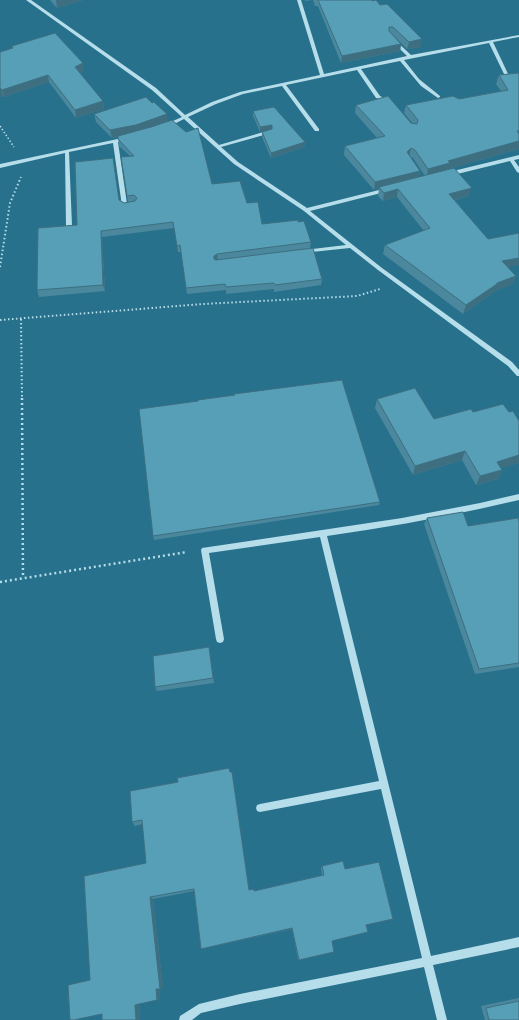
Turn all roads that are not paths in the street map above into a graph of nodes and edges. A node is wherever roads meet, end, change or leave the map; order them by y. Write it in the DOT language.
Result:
graph roads {
  1 [pos="28,0"];
  2 [pos="299,0"];
  3 [pos="391,36"];
  4 [pos="519,36"];
  5 [pos="491,42"];
  6 [pos="410,57"];
  7 [pos="401,59"];
  8 [pos="358,68"];
  9 [pos="322,76"];
  10 [pos="507,76"];
  11 [pos="283,84"];
  12 [pos="438,97"];
  13 [pos="395,108"];
  14 [pos="185,117"];
  15 [pos="164,127"];
  16 [pos="317,130"];
  17 [pos="269,132"];
  18 [pos="133,137"];
  19 [pos="114,141"];
  20 [pos="217,147"];
  21 [pos="67,152"];
  22 [pos="519,157"];
  23 [pos="511,159"];
  24 [pos="0,166"];
  25 [pos="519,171"];
  26 [pos="446,175"];
  27 [pos="395,188"];
  28 [pos="134,205"];
  29 [pos="306,210"];
  30 [pos="69,226"];
  31 [pos="350,246"];
  32 [pos="298,253"];
  33 [pos="519,362"];
  34 [pos="510,364"];
  35 [pos="519,374"];
  36 [pos="518,499"];
  37 [pos="323,534"];
  38 [pos="220,639"];
  39 [pos="384,784"];
  40 [pos="260,808"];
  41 [pos="519,942"];
  42 [pos="427,962"];
  43 [pos="184,1020"];
  44 [pos="442,1020"];
  1 -- 14 [label="street"];
  2 -- 9 [label="street"];
  3 -- 6 [label="street"];
  4 -- 5 [label="street"];
  5 -- 6 [label="street"];
  5 -- 10 [label="street"];
  6 -- 7 [label="street"];
  7 -- 8 [label="street"];
  7 -- 12 [label="street"];
  8 -- 9 [label="street"];
  8 -- 13 [label="street"];
  9 -- 11 [label="street"];
  11 -- 14 [label="street"];
  11 -- 16 [label="street"];
  14 -- 15 [label="street"];
  14 -- 20 [label="street"];
  17 -- 20 [label="street"];
  18 -- 19 [label="street"];
  19 -- 21 [label="street"];
  19 -- 28 [label="street"];
  20 -- 29 [label="street"];
  21 -- 24 [label="street"];
  21 -- 30 [label="street"];
  22 -- 23 [label="street"];
  23 -- 25 [label="street"];
  23 -- 26 [label="street"];
  27 -- 29 [label="street"];
  29 -- 31 [label="street"];
  31 -- 32 [label="street"];
  31 -- 34 [label="street"];
  33 -- 34 [label="street"];
  34 -- 35 [label="street"];
  36 -- 37 [label="street"];
  37 -- 38 [label="street"];
  37 -- 39 [label="street"];
  39 -- 40 [label="street"];
  39 -- 42 [label="street"];
  41 -- 42 [label="street"];
  42 -- 43 [label="street"];
  42 -- 44 [label="street"];
}
